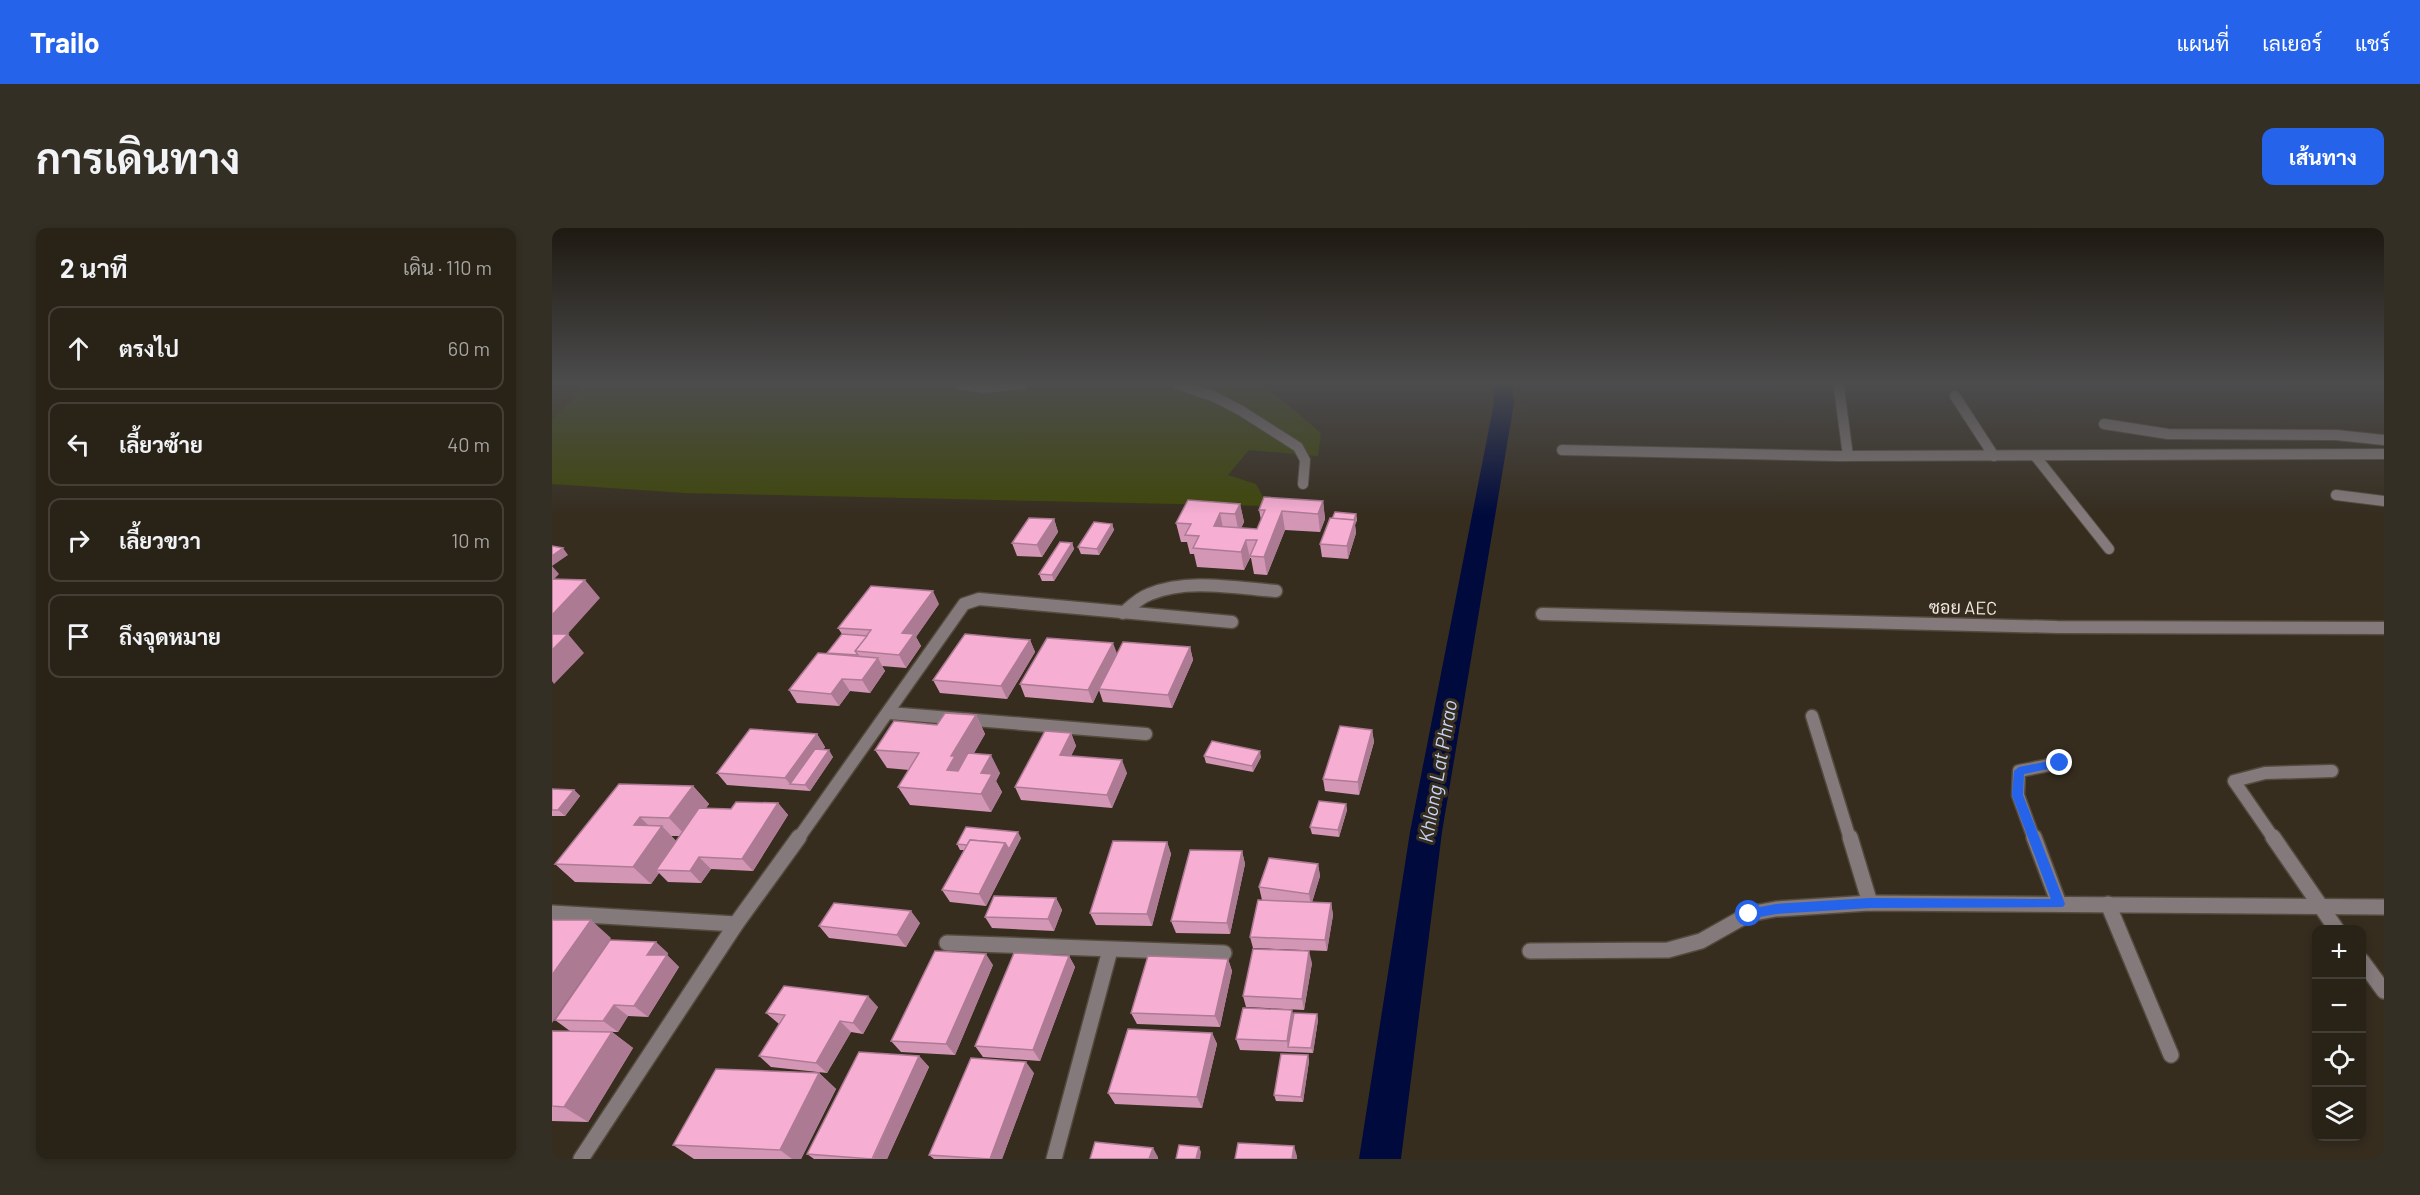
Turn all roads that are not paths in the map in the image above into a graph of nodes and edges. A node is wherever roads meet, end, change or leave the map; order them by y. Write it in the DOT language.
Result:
graph roads {
  1 [pos="1267,427"];
  2 [pos="1844,427"];
  3 [pos="1976,427"];
  4 [pos="2126,427"];
  5 [pos="2384,440"];
  6 [pos="1562,450"];
  7 [pos="2384,454"];
  8 [pos="1848,456"];
  9 [pos="1995,456"];
  10 [pos="2036,457"];
  11 [pos="1303,484"];
  12 [pos="2336,495"];
  13 [pos="2384,501"];
  14 [pos="2109,549"];
  15 [pos="1275,591"];
  16 [pos="1123,613"];
  17 [pos="1542,614"];
  18 [pos="1232,622"];
  19 [pos="2384,628"];
  20 [pos="889,712"];
  21 [pos="1812,716"];
  22 [pos="1146,734"];
  23 [pos="2060,763"];
  24 [pos="2332,771"];
  25 [pos="1870,903"];
  26 [pos="2059,904"];
  27 [pos="2108,904"];
  28 [pos="2320,906"];
  29 [pos="2384,907"];
  30 [pos="552,913"];
  31 [pos="736,924"];
  32 [pos="2333,925"];
  33 [pos="947,943"];
  34 [pos="1110,950"];
  35 [pos="1530,951"];
  36 [pos="1224,953"];
  37 [pos="2366,968"];
  38 [pos="2384,991"];
  39 [pos="2170,1055"];
  40 [pos="581,1159"];
  41 [pos="1054,1159"];
  1 -- 11 [label="street"];
  2 -- 8 [label="street"];
  3 -- 9 [label="street"];
  4 -- 5 [label="street"];
  6 -- 8 [label="street"];
  7 -- 10 [label="street"];
  8 -- 9 [label="street"];
  9 -- 10 [label="street"];
  10 -- 14 [label="street"];
  12 -- 13 [label="street"];
  15 -- 16 [label="street"];
  16 -- 18 [label="street"];
  16 -- 20 [label="street"];
  17 -- 19 [label="street, ซอย AEC"];
  20 -- 22 [label="street"];
  20 -- 31 [label="street"];
  21 -- 25 [label="street"];
  23 -- 26 [label="street"];
  24 -- 28 [label="street"];
  25 -- 26 [label="street"];
  25 -- 35 [label="street"];
  26 -- 27 [label="street"];
  27 -- 28 [label="street"];
  27 -- 39 [label="street"];
  28 -- 29 [label="street"];
  28 -- 32 [label="street"];
  30 -- 31 [label="street"];
  31 -- 40 [label="street"];
  33 -- 34 [label="street"];
  34 -- 36 [label="street"];
  34 -- 41 [label="street"];
  37 -- 38 [label="street"];
}
